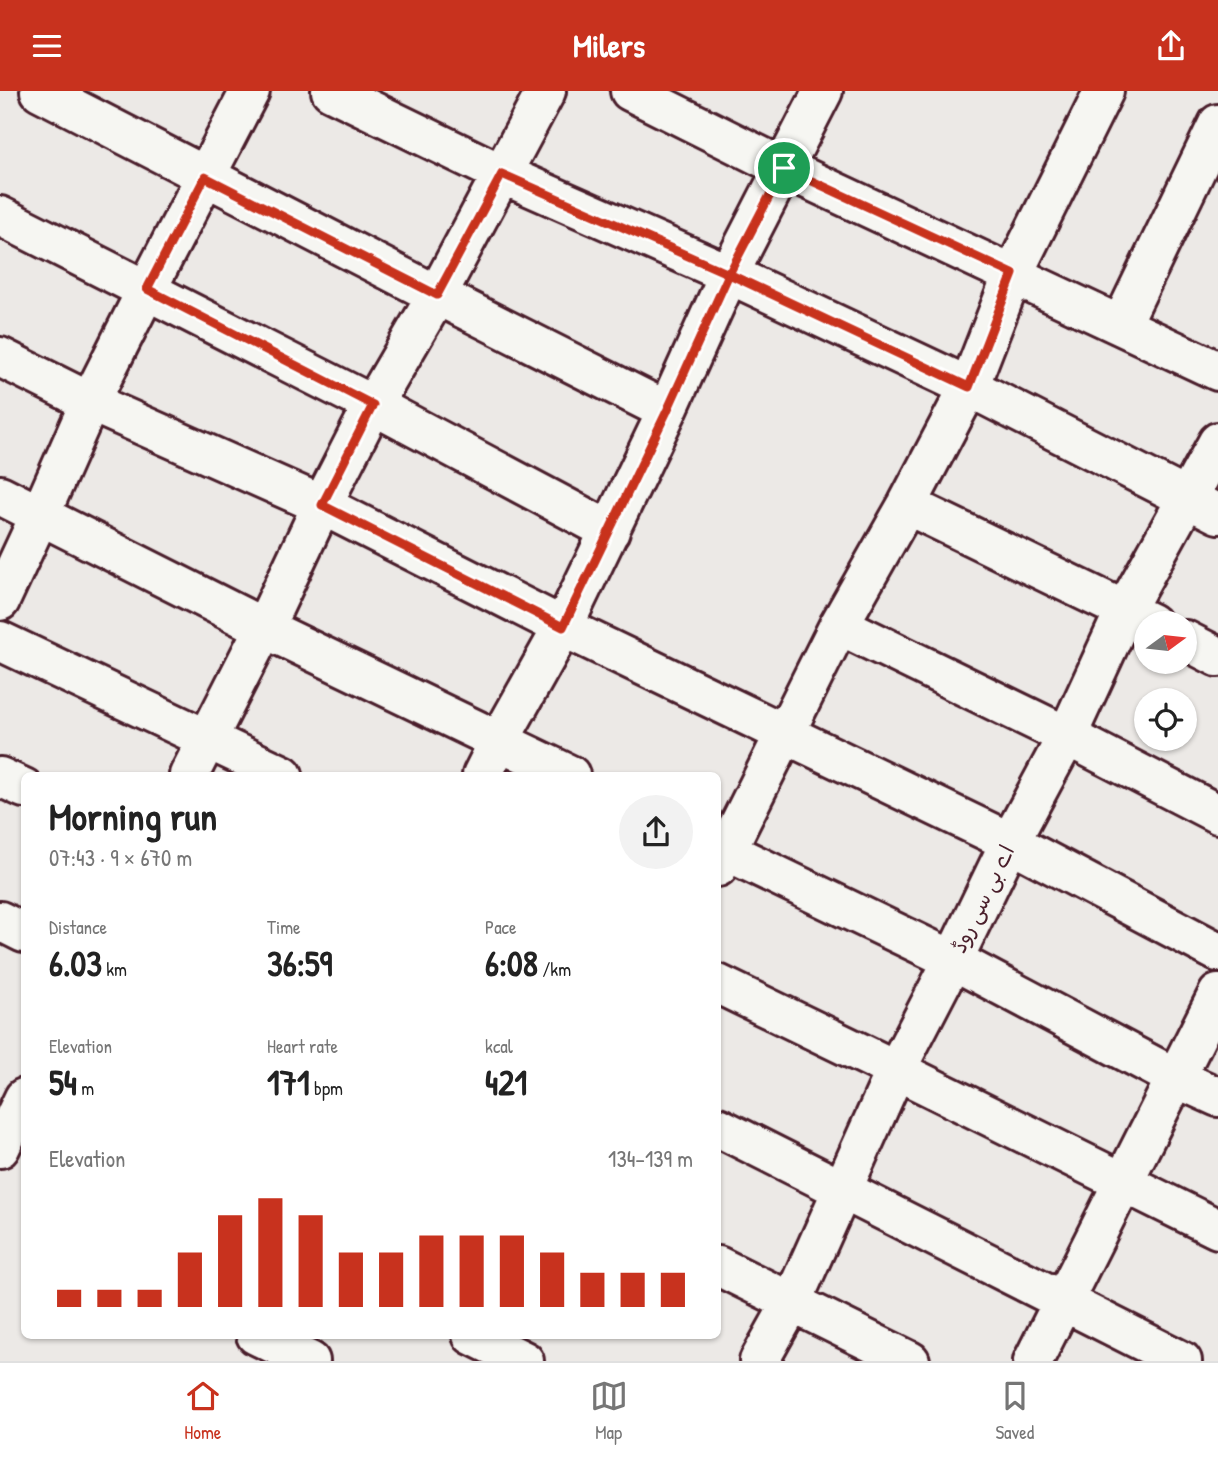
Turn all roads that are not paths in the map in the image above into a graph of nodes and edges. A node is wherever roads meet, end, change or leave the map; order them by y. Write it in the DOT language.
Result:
graph roads {
  1 [pos="40,91"];
  2 [pos="250,91"];
  3 [pos="331,91"];
  4 [pos="546,91"];
  5 [pos="630,91"];
  6 [pos="823,91"];
  7 [pos="1104,91"];
  8 [pos="1218,124"];
  9 [pos="784,168"];
  10 [pos="502,174"];
  11 [pos="205,177"];
  12 [pos="0,216"];
  13 [pos="729,274"];
  14 [pos="1013,274"];
  15 [pos="147,289"];
  16 [pos="437,295"];
  17 [pos="1121,325"];
  18 [pos="0,357"];
  19 [pos="1218,371"];
  20 [pos="969,387"];
  21 [pos="90,402"];
  22 [pos="373,405"];
  23 [pos="667,411"];
  24 [pos="1218,442"];
  25 [pos="0,495"];
  26 [pos="322,505"];
  27 [pos="907,506"];
  28 [pos="1202,506"];
  29 [pos="40,515"];
  30 [pos="610,531"];
  31 [pos="0,600"];
  32 [pos="1141,611"];
  33 [pos="1134,614"];
  34 [pos="1134,623"];
  35 [pos="839,625"];
  36 [pos="563,627"];
  37 [pos="264,628"];
  38 [pos="0,641"];
  39 [pos="1197,646"];
  40 [pos="1218,657"];
  41 [pos="784,734"];
  42 [pos="1066,736"];
  43 [pos="208,739"];
  44 [pos="499,741"];
  45 [pos="191,772"];
  46 [pos="277,772"];
  47 [pos="484,772"];
  48 [pos="564,772"];
  49 [pos="0,777"];
  50 [pos="21,787"];
  51 [pos="1218,814"];
  52 [pos="1010,842"];
  53 [pos="721,853"];
  54 [pos="721,855"];
  55 [pos="0,921"];
  56 [pos="21,932"];
  57 [pos="1218,952"];
  58 [pos="953,960"];
  59 [pos="721,985"];
  60 [pos="1218,994"];
  61 [pos="896,1070"];
  62 [pos="1176,1078"];
  63 [pos="1218,1097"];
  64 [pos="721,1129"];
  65 [pos="1124,1182"];
  66 [pos="842,1190"];
  67 [pos="1218,1229"];
  68 [pos="721,1267"];
  69 [pos="1063,1301"];
  70 [pos="792,1302"];
  71 [pos="264,1339"];
  72 [pos="478,1343"];
  73 [pos="310,1361"];
  74 [pos="524,1361"];
  75 [pos="759,1361"];
  76 [pos="910,1361"];
  77 [pos="1033,1361"];
  78 [pos="1182,1361"];
  1 -- 11 [label="street"];
  2 -- 11 [label="street"];
  3 -- 10 [label="street"];
  4 -- 10 [label="street"];
  5 -- 9 [label="street"];
  6 -- 9 [label="street"];
  7 -- 14 [label="street"];
  8 -- 17 [label="street"];
  9 -- 13 [label="street"];
  9 -- 14 [label="street"];
  10 -- 13 [label="street"];
  10 -- 16 [label="street"];
  11 -- 15 [label="street"];
  11 -- 16 [label="street"];
  12 -- 15 [label="street"];
  13 -- 20 [label="street"];
  13 -- 23 [label="street"];
  14 -- 17 [label="street"];
  14 -- 20 [label="street"];
  15 -- 21 [label="street"];
  15 -- 22 [label="street"];
  16 -- 22 [label="street"];
  16 -- 23 [label="street"];
  17 -- 19 [label="street"];
  18 -- 21 [label="street"];
  20 -- 27 [label="street"];
  20 -- 28 [label="street"];
  21 -- 26 [label="street"];
  21 -- 29 [label="street"];
  22 -- 26 [label="street"];
  22 -- 30 [label="street"];
  23 -- 30 [label="street"];
  24 -- 28 [label="street, اے بی سی روڈ"];
  25 -- 29 [label="street"];
  26 -- 36 [label="street"];
  26 -- 37 [label="street"];
  27 -- 33 [label="street"];
  27 -- 35 [label="street"];
  28 -- 32 [label="street, اے بی سی روڈ"];
  29 -- 31 [label="street"];
  29 -- 37 [label="street"];
  30 -- 36 [label="street"];
  34 -- 42 [label="street, اے بی سی روڈ"];
  35 -- 41 [label="street"];
  35 -- 42 [label="street"];
  36 -- 41 [label="street"];
  36 -- 44 [label="street"];
  37 -- 43 [label="street"];
  37 -- 44 [label="street"];
  38 -- 43 [label="street"];
  39 -- 40 [label="street"];
  41 -- 52 [label="street"];
  41 -- 53 [label="street"];
  42 -- 51 [label="street"];
  42 -- 52 [label="street, اے بی سی روڈ"];
  43 -- 45 [label="street"];
  43 -- 46 [label="street"];
  44 -- 47 [label="street"];
  44 -- 48 [label="street"];
  49 -- 50 [label="street"];
  52 -- 57 [label="street"];
  52 -- 58 [label="street, اے بی سی روڈ"];
  54 -- 58 [label="street"];
  55 -- 56 [label="street"];
  58 -- 61 [label="street, اے بی سی روڈ"];
  58 -- 62 [label="street"];
  59 -- 61 [label="street"];
  60 -- 62 [label="street"];
  61 -- 65 [label="street"];
  61 -- 66 [label="street, اے بی سی روڈ"];
  62 -- 63 [label="street"];
  62 -- 65 [label="street"];
  64 -- 66 [label="street"];
  65 -- 67 [label="street"];
  65 -- 69 [label="street"];
  66 -- 69 [label="street"];
  66 -- 70 [label="street, اے بی سی روڈ"];
  68 -- 70 [label="street"];
  69 -- 77 [label="street"];
  69 -- 78 [label="street"];
  70 -- 75 [label="street, اے بی سی روڈ"];
  70 -- 76 [label="street"];
  71 -- 73 [label="street"];
  72 -- 74 [label="street"];
}
